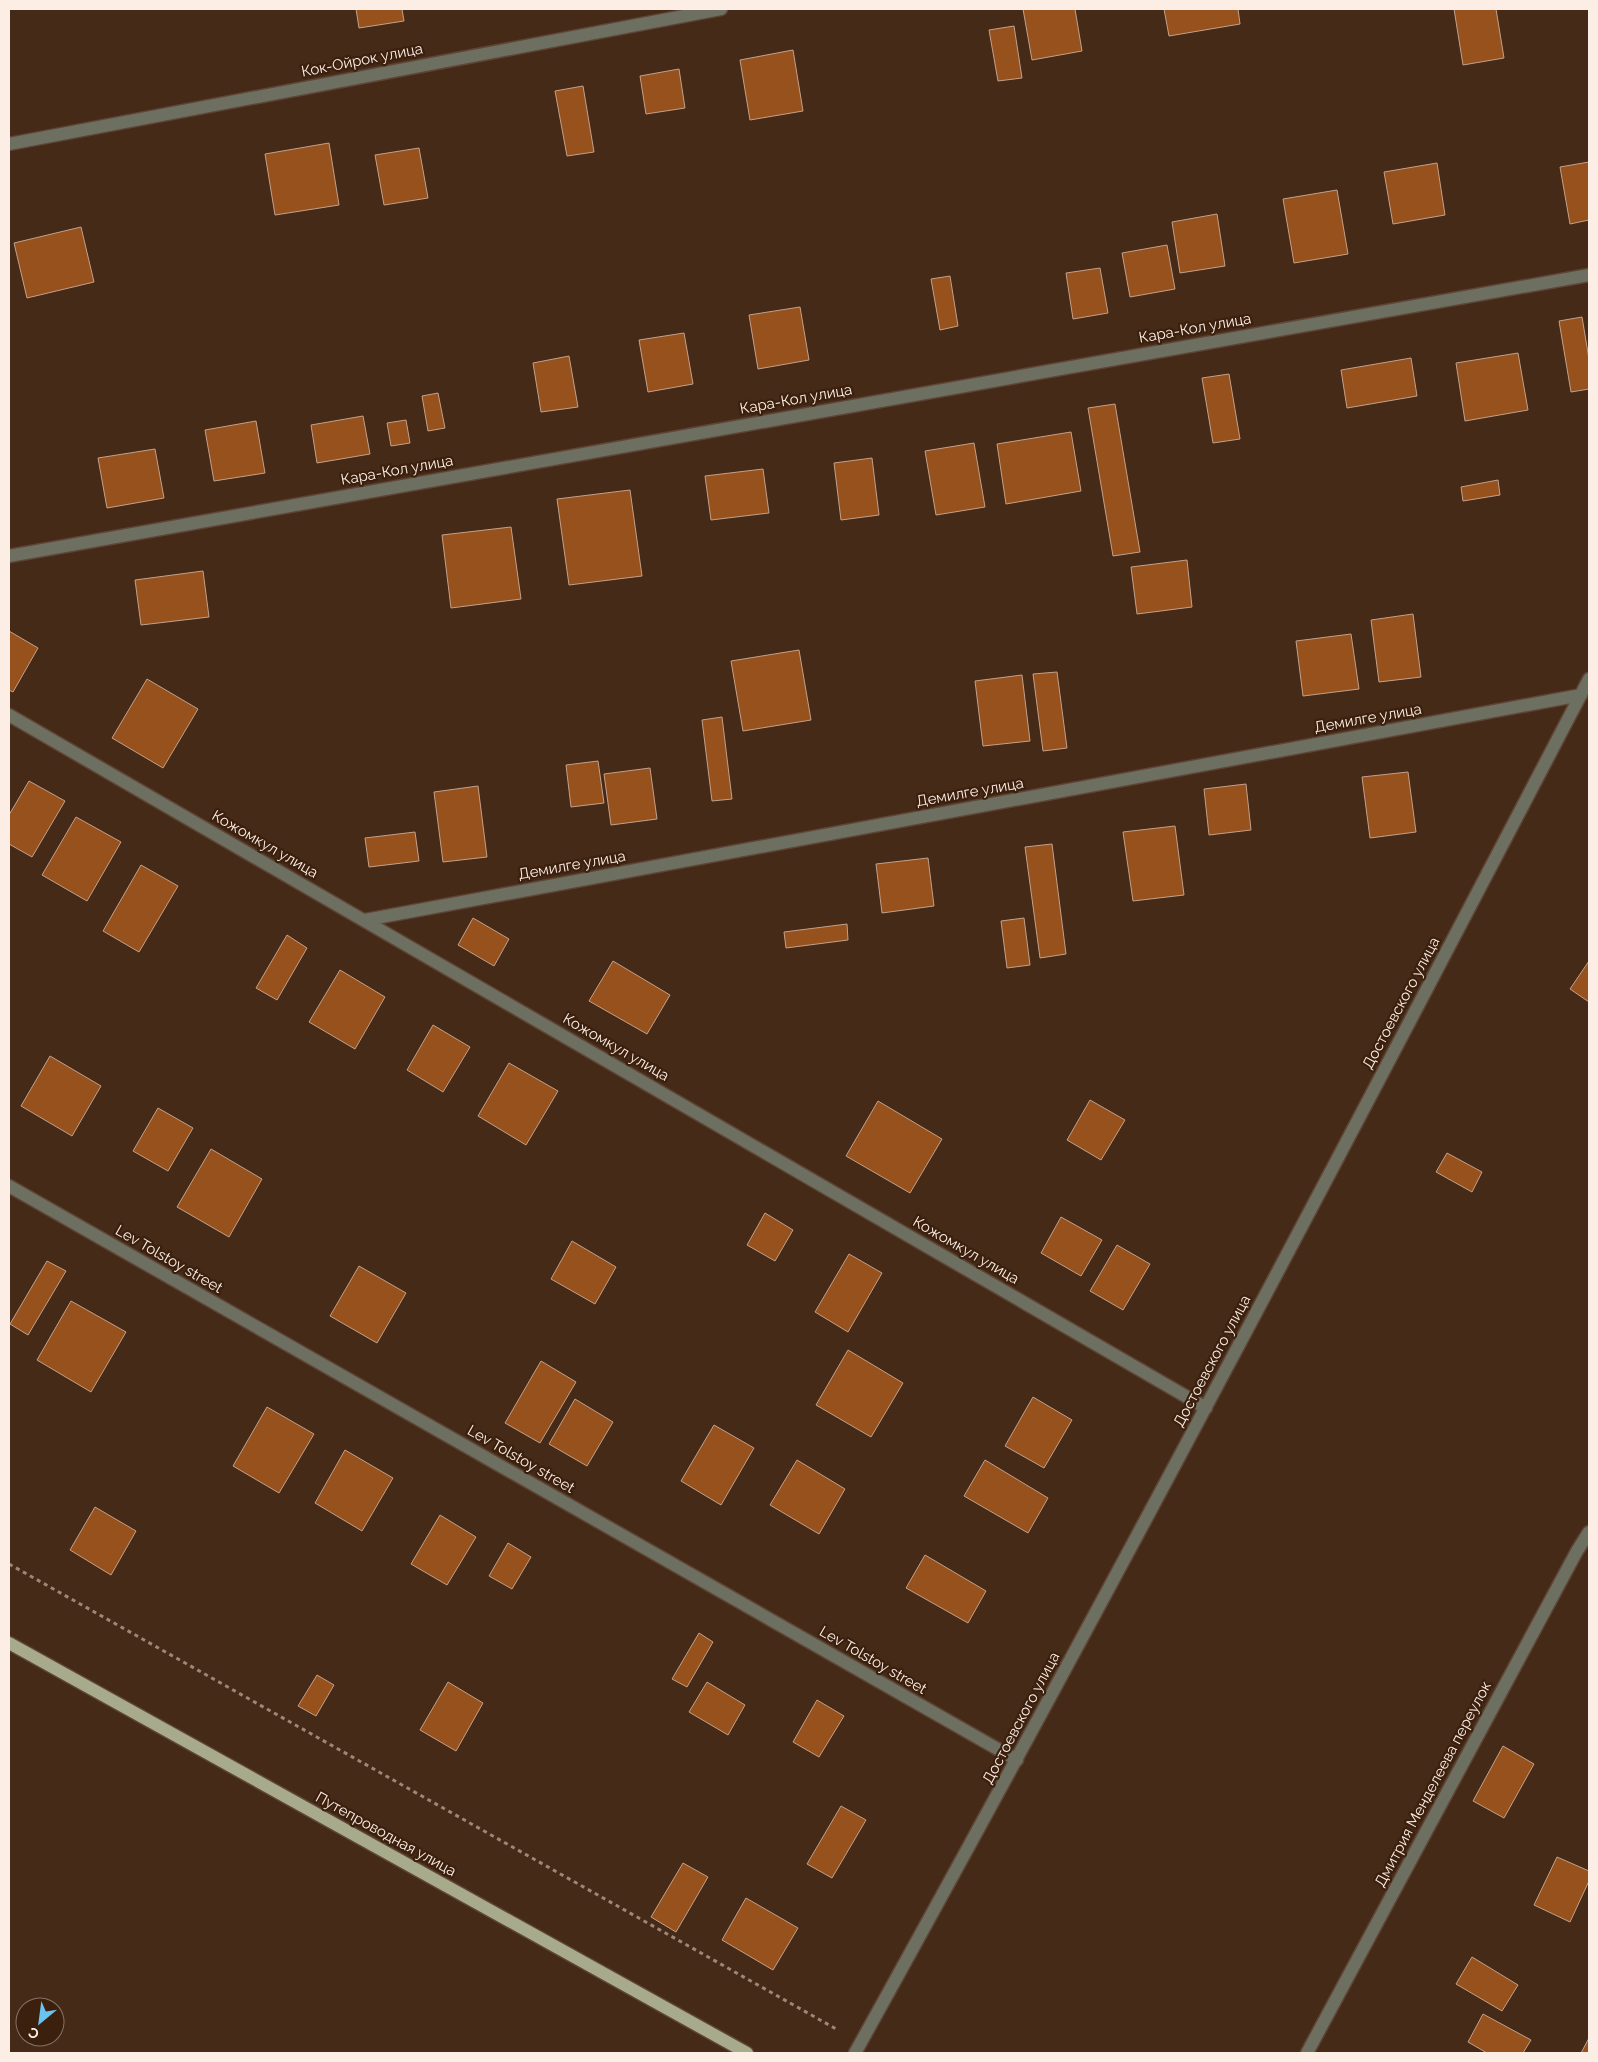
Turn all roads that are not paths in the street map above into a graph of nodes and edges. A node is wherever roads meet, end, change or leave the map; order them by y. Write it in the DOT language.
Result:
graph roads {
  1 [pos="721,9"];
  2 [pos="9,144"];
  3 [pos="1589,275"];
  4 [pos="9,556"];
  5 [pos="1589,679"];
  6 [pos="1581,695"];
  7 [pos="9,715"];
  8 [pos="365,920"];
  9 [pos="9,1186"];
  10 [pos="1206,1408"];
  11 [pos="1589,1532"];
  12 [pos="9,1643"];
  13 [pos="1017,1760"];
  14 [pos="858,2048"];
  15 [pos="747,2053"];
  16 [pos="1307,2053"];
  1 -- 2 [label="street, Кок-Ойрок улица"];
  3 -- 4 [label="street, Кара-Кол улица"];
  5 -- 6 [label="street, Достоевского улица"];
  6 -- 8 [label="street, Демилге улица"];
  6 -- 10 [label="street, Достоевского улица"];
  7 -- 8 [label="street, Кожомкул улица"];
  8 -- 10 [label="street, Кожомкул улица"];
  9 -- 13 [label="street, Lev Tolstoy street"];
  10 -- 13 [label="street, Достоевского улица"];
  11 -- 16 [label="street, Дмитрия Менделеева переулок"];
  12 -- 15 [label="main road, Путепроводная улица"];
  13 -- 14 [label="street, Достоевского улица"];
}
